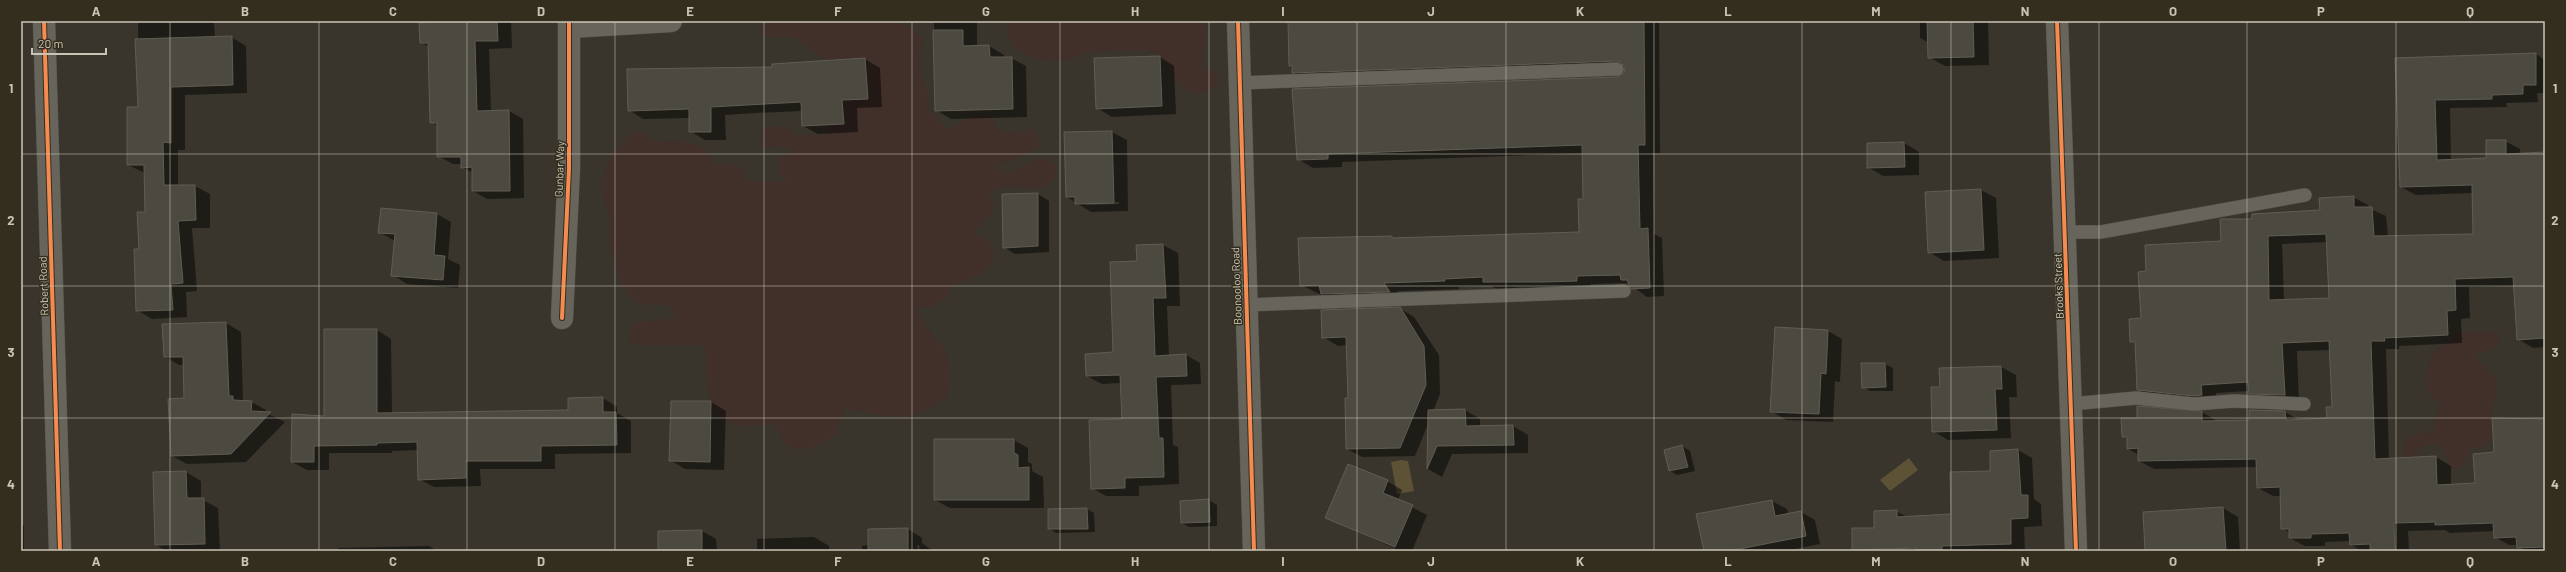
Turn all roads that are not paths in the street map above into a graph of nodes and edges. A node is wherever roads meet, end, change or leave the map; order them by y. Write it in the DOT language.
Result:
graph roads {
  1 [pos="44,21"];
  2 [pos="671,21"];
  3 [pos="1238,21"];
  4 [pos="2058,21"];
  5 [pos="570,24"];
  6 [pos="1617,69"];
  7 [pos="1240,83"];
  8 [pos="2305,195"];
  9 [pos="2065,232"];
  10 [pos="1624,291"];
  11 [pos="1246,305"];
  12 [pos="562,318"];
  13 [pos="2071,404"];
  14 [pos="2304,404"];
  15 [pos="60,551"];
  16 [pos="1254,551"];
  17 [pos="2076,551"];
  1 -- 15 [label="street, Robert Road"];
  2 -- 5 [label="street"];
  3 -- 7 [label="street, Boonooloo Road"];
  4 -- 9 [label="street, Brooks Street"];
  5 -- 12 [label="street, Gunbar Way"];
  6 -- 7 [label="lane"];
  7 -- 11 [label="street, Boonooloo Road"];
  8 -- 9 [label="lane"];
  9 -- 13 [label="street, Brooks Street"];
  10 -- 11 [label="lane"];
  11 -- 16 [label="street, Boonooloo Road"];
  13 -- 14 [label="lane"];
  13 -- 17 [label="street, Brooks Street"];
}
